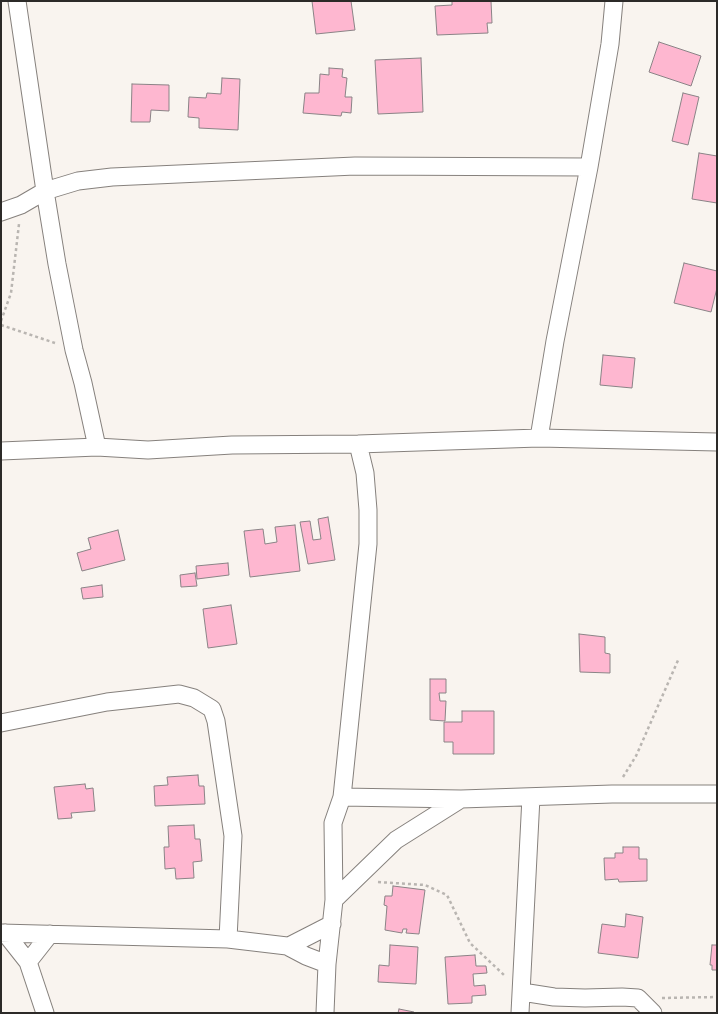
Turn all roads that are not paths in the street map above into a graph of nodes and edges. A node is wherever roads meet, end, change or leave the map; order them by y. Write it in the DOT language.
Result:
graph roads {
  1 [pos="17,1"];
  2 [pos="614,1"];
  3 [pos="589,167"];
  4 [pos="45,191"];
  5 [pos="1,212"];
  6 [pos="539,438"];
  7 [pos="717,442"];
  8 [pos="358,444"];
  9 [pos="97,446"];
  10 [pos="1,452"];
  11 [pos="1,723"];
  12 [pos="717,794"];
  13 [pos="342,797"];
  14 [pos="531,797"];
  15 [pos="461,799"];
  16 [pos="334,900"];
  17 [pos="332,924"];
  18 [pos="3,933"];
  19 [pos="50,934"];
  20 [pos="228,939"];
  21 [pos="289,946"];
  22 [pos="28,962"];
  23 [pos="327,964"];
  24 [pos="522,992"];
  25 [pos="46,1013"];
  26 [pos="325,1013"];
  27 [pos="520,1013"];
  28 [pos="654,1013"];
  1 -- 4 [label="street"];
  2 -- 3 [label="street"];
  3 -- 4 [label="street"];
  3 -- 6 [label="street"];
  4 -- 5 [label="street"];
  4 -- 9 [label="street"];
  6 -- 7 [label="street"];
  6 -- 8 [label="street"];
  8 -- 9 [label="street"];
  8 -- 13 [label="street"];
  9 -- 10 [label="street"];
  11 -- 20 [label="street"];
  12 -- 14 [label="street"];
  13 -- 15 [label="street"];
  13 -- 16 [label="street"];
  14 -- 15 [label="street"];
  14 -- 24 [label="street"];
  15 -- 16 [label="street"];
  16 -- 17 [label="street"];
  17 -- 21 [label="street"];
  17 -- 23 [label="street"];
  18 -- 19 [label="street"];
  18 -- 22 [label="street"];
  19 -- 20 [label="street"];
  19 -- 22 [label="street"];
  20 -- 21 [label="street"];
  21 -- 23 [label="street"];
  22 -- 25 [label="street"];
  23 -- 26 [label="street"];
  24 -- 27 [label="street"];
  24 -- 28 [label="street"];
}
